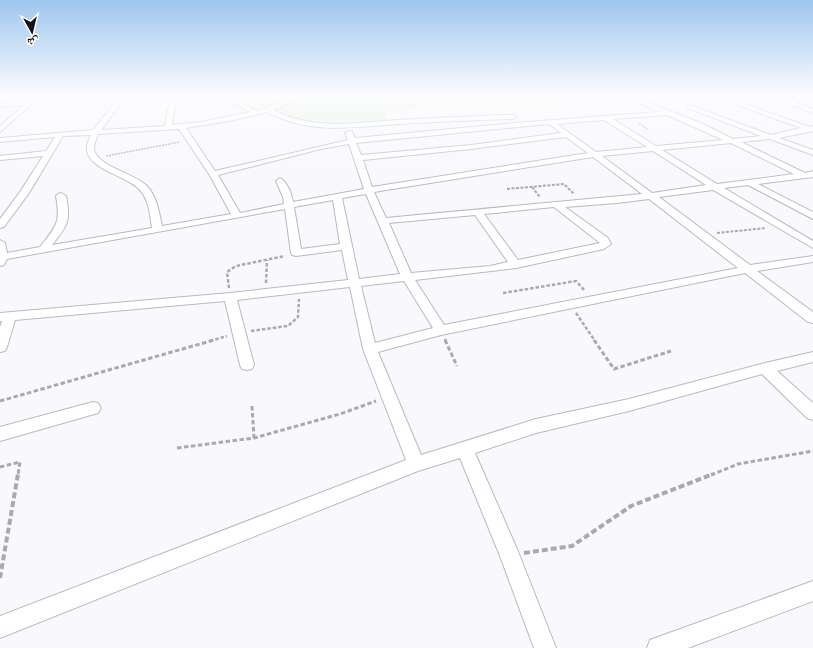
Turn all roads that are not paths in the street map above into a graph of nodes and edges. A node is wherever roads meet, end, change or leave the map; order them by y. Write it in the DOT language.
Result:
graph roads {
  1 [pos="99,126"];
  2 [pos="178,126"];
  3 [pos="181,126"];
  4 [pos="346,126"];
  5 [pos="504,126"];
  6 [pos="555,126"];
  7 [pos="619,126"];
  8 [pos="700,126"];
  9 [pos="743,126"];
  10 [pos="168,127"];
  11 [pos="812,129"];
  12 [pos="95,132"];
  13 [pos="60,135"];
  14 [pos="566,135"];
  15 [pos="772,137"];
  16 [pos="0,140"];
  17 [pos="352,141"];
  18 [pos="732,141"];
  19 [pos="653,148"];
  20 [pos="48,153"];
  21 [pos="813,153"];
  22 [pos="593,155"];
  23 [pos="0,158"];
  24 [pos="358,158"];
  25 [pos="214,174"];
  26 [pos="808,174"];
  27 [pos="280,181"];
  28 [pos="748,182"];
  29 [pos="715,187"];
  30 [pos="369,190"];
  31 [pos="61,196"];
  32 [pos="337,196"];
  33 [pos="652,196"];
  34 [pos="556,204"];
  35 [pos="290,205"];
  36 [pos="477,212"];
  37 [pos="237,216"];
  38 [pos="813,216"];
  39 [pos="383,221"];
  40 [pos="0,225"];
  41 [pos="157,230"];
  42 [pos="0,243"];
  43 [pos="813,245"];
  44 [pos="346,246"];
  45 [pos="43,250"];
  46 [pos="813,259"];
  47 [pos="1,260"];
  48 [pos="516,265"];
  49 [pos="748,269"];
  50 [pos="407,277"];
  51 [pos="355,283"];
  52 [pos="230,298"];
  53 [pos="5,317"];
  54 [pos="813,319"];
  55 [pos="441,330"];
  56 [pos="0,347"];
  57 [pos="370,349"];
  58 [pos="813,357"];
  59 [pos="247,365"];
  60 [pos="765,368"];
  61 [pos="93,408"];
  62 [pos="813,413"];
  63 [pos="0,434"];
  64 [pos="464,448"];
  65 [pos="416,464"];
  66 [pos="813,591"];
  67 [pos="0,627"];
  68 [pos="545,648"];
  69 [pos="658,648"];
  1 -- 12 [label="street"];
  2 -- 10 [label="street"];
  3 -- 25 [label="street"];
  4 -- 17 [label="street"];
  5 -- 17 [label="street"];
  6 -- 14 [label="street"];
  7 -- 19 [label="street"];
  8 -- 18 [label="street"];
  9 -- 15 [label="street"];
  10 -- 12 [label="street"];
  11 -- 15 [label="street"];
  12 -- 13 [label="street"];
  12 -- 41 [label="street"];
  13 -- 16 [label="street"];
  13 -- 20 [label="street"];
  14 -- 22 [label="street"];
  14 -- 24 [label="street"];
  15 -- 18 [label="street"];
  15 -- 21 [label="street"];
  17 -- 24 [label="street"];
  17 -- 25 [label="street"];
  18 -- 19 [label="street"];
  18 -- 26 [label="street"];
  19 -- 22 [label="street"];
  19 -- 29 [label="street"];
  20 -- 23 [label="street"];
  20 -- 40 [label="street"];
  22 -- 30 [label="street"];
  22 -- 33 [label="street"];
  24 -- 30 [label="street"];
  25 -- 37 [label="street"];
  26 -- 28 [label="street"];
  27 -- 35 [label="street"];
  28 -- 29 [label="street"];
  28 -- 38 [label="street"];
  29 -- 33 [label="street"];
  29 -- 43 [label="street"];
  30 -- 32 [label="street"];
  30 -- 39 [label="street"];
  31 -- 45 [label="street"];
  32 -- 35 [label="street"];
  32 -- 44 [label="street"];
  33 -- 34 [label="street"];
  33 -- 49 [label="street"];
  34 -- 36 [label="street"];
  34 -- 48 [label="street"];
  35 -- 37 [label="street"];
  35 -- 44 [label="street"];
  36 -- 39 [label="street"];
  36 -- 48 [label="street"];
  37 -- 41 [label="street"];
  39 -- 50 [label="street"];
  41 -- 45 [label="street"];
  42 -- 47 [label="street"];
  44 -- 51 [label="street"];
  45 -- 47 [label="street"];
  46 -- 49 [label="street"];
  48 -- 50 [label="street"];
  49 -- 54 [label="street"];
  49 -- 55 [label="street"];
  50 -- 51 [label="street"];
  50 -- 55 [label="street"];
  51 -- 52 [label="street"];
  51 -- 57 [label="street"];
  52 -- 53 [label="street"];
  52 -- 59 [label="street"];
  53 -- 56 [label="street"];
  55 -- 57 [label="street"];
  57 -- 65 [label="street"];
  58 -- 60 [label="street"];
  60 -- 62 [label="street"];
  60 -- 64 [label="street"];
  61 -- 63 [label="street"];
  64 -- 65 [label="street"];
  64 -- 68 [label="street"];
  65 -- 67 [label="street"];
  66 -- 69 [label="street"];
}
